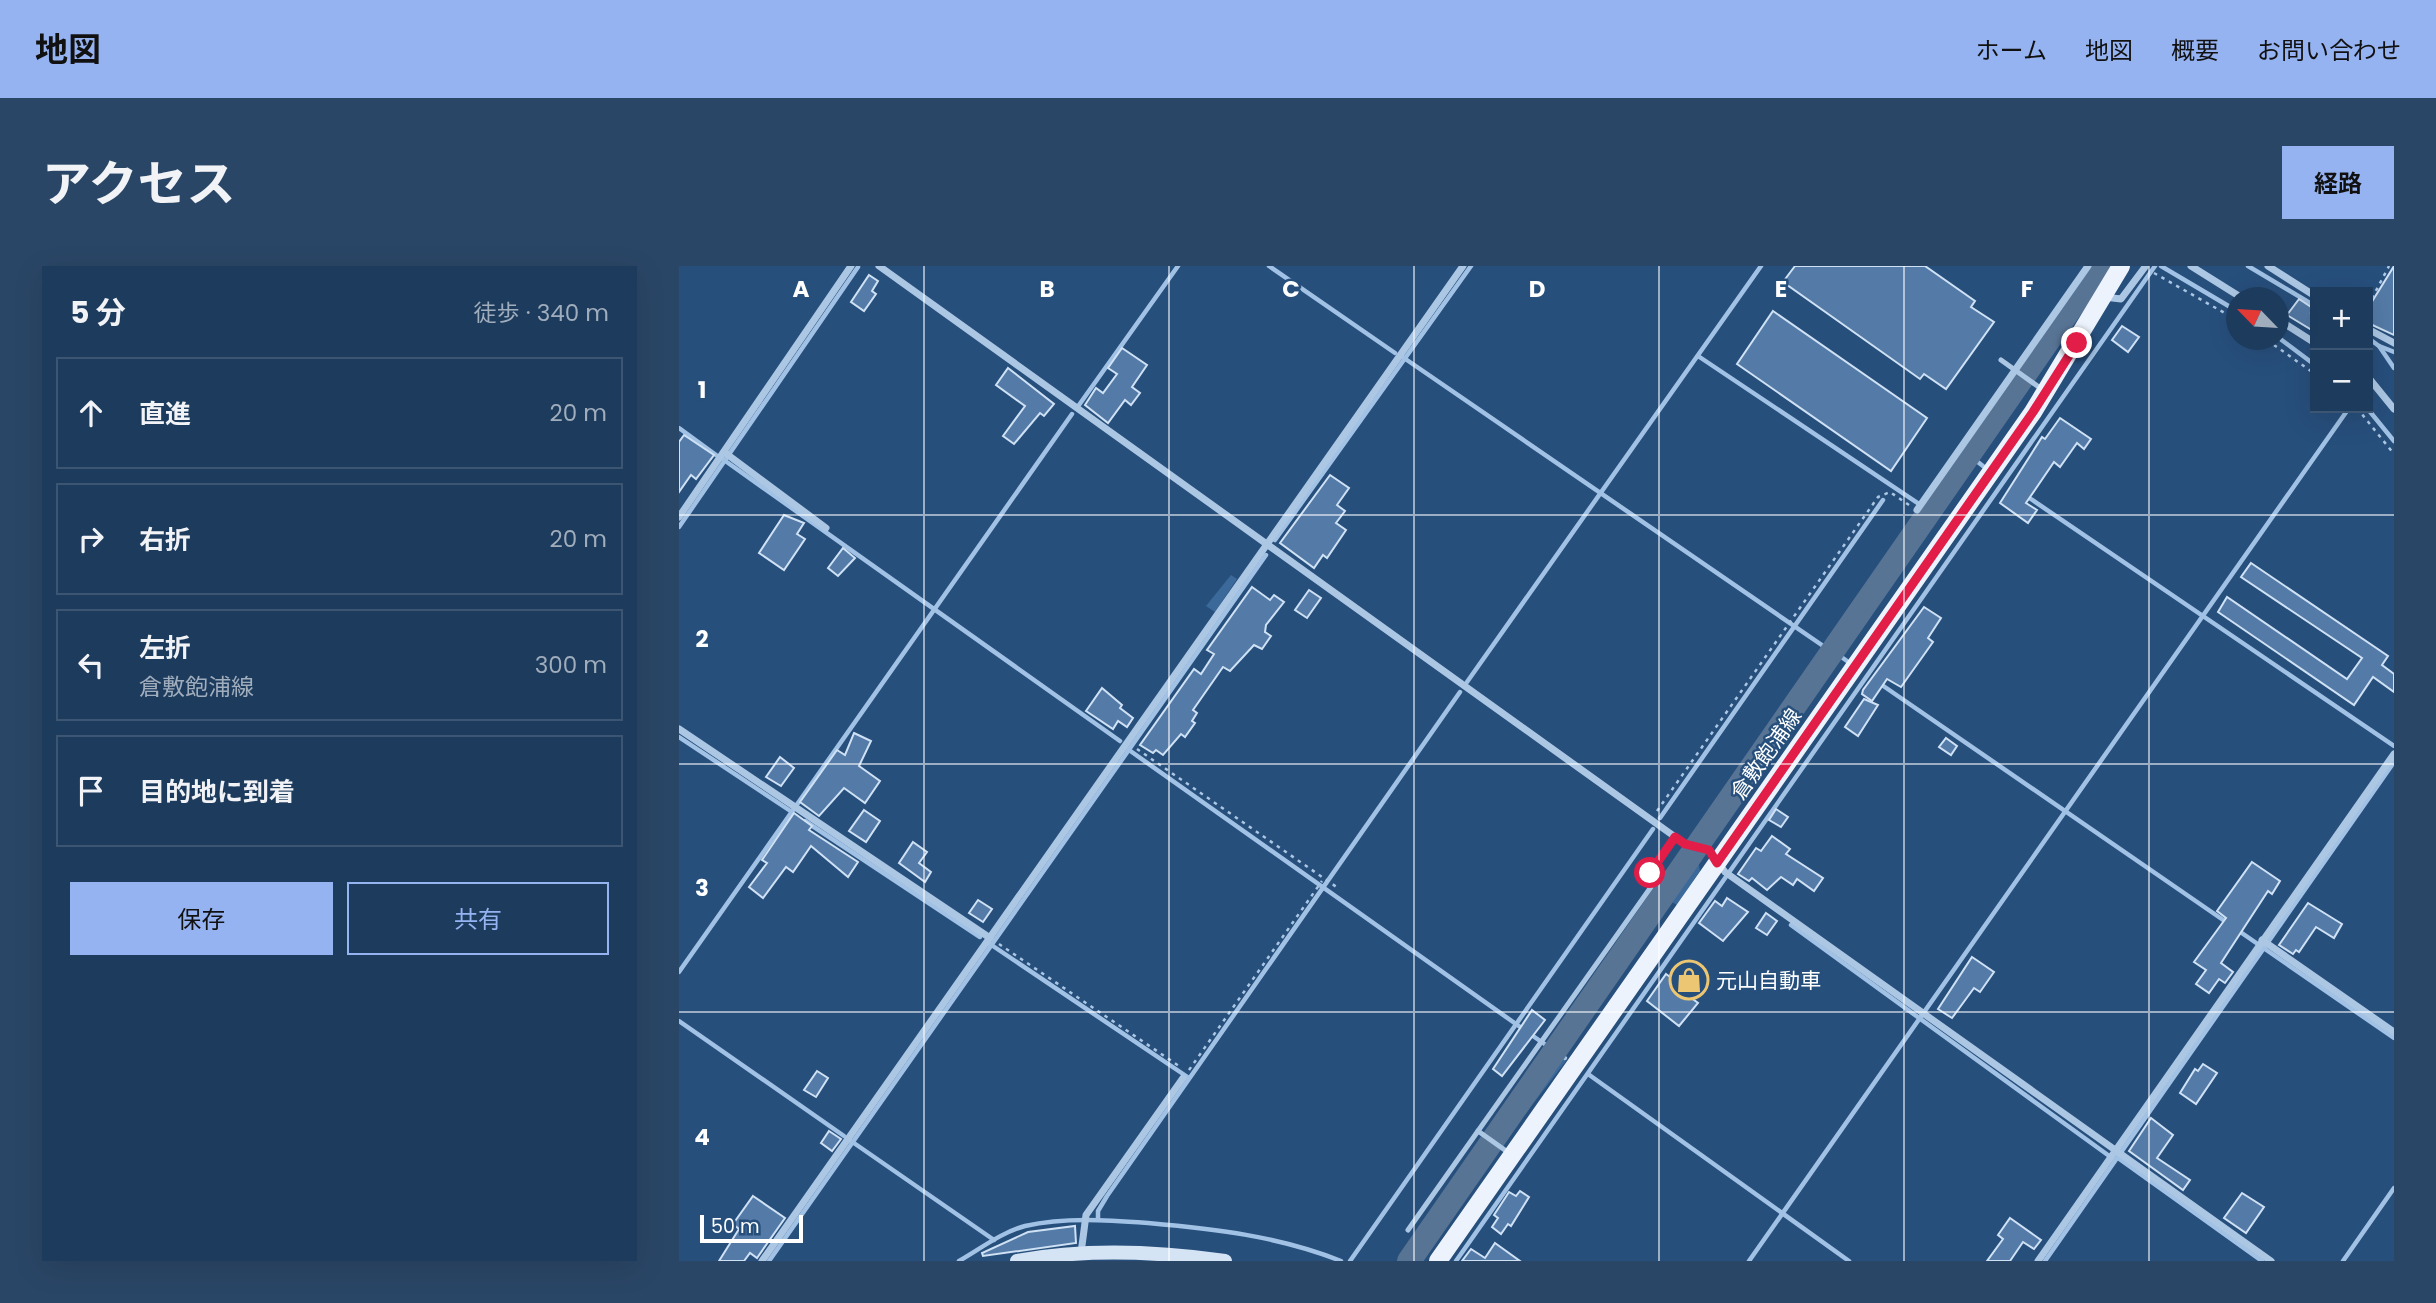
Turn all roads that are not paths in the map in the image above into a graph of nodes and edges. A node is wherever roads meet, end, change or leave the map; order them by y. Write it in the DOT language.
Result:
graph roads {
  1 [pos="851,266"];
  2 [pos="879,266"];
  3 [pos="1463,266"];
  4 [pos="2088,266"];
  5 [pos="2121,266"];
  6 [pos="2191,266"];
  7 [pos="2268,266"];
  8 [pos="2145,267"];
  9 [pos="2226,288"];
  10 [pos="2310,293"];
  11 [pos="2103,297"];
  12 [pos="2289,326"];
  13 [pos="2373,332"];
  14 [pos="2310,340"];
  15 [pos="2394,343"];
  16 [pos="2001,360"];
  17 [pos="2018,372"];
  18 [pos="2373,383"];
  19 [pos="2046,392"];
  20 [pos="2394,409"];
  21 [pos="727,455"];
  22 [pos="1920,507"];
  23 [pos="679,517"];
  24 [pos="826,528"];
  25 [pos="1266,545"];
  26 [pos="679,729"];
  27 [pos="2394,754"];
  28 [pos="1675,837"];
  29 [pos="1725,871"];
  30 [pos="993,940"];
  31 [pos="2263,944"];
  32 [pos="2394,1032"];
  33 [pos="1186,1075"];
  34 [pos="1478,1131"];
  35 [pos="2116,1154"];
  36 [pos="1511,1155"];
  37 [pos="1408,1230"];
  38 [pos="1081,1253"];
  39 [pos="762,1261"];
  40 [pos="1017,1261"];
  41 [pos="1225,1261"];
  42 [pos="1438,1261"];
  43 [pos="2038,1261"];
  44 [pos="2271,1261"];
  1 -- 21 [label="street"];
  2 -- 25 [label="street"];
  3 -- 25 [label="street"];
  4 -- 17 [label="street"];
  5 -- 11 [label="main road, 倉敷飽浦線"];
  6 -- 9 [label="street"];
  7 -- 10 [label="street"];
  8 -- 11 [label="street"];
  11 -- 19 [label="main road, 倉敷飽浦線"];
  12 -- 14 [label="street"];
  13 -- 15 [label="street"];
  16 -- 17 [label="lane"];
  17 -- 19 [label="lane"];
  17 -- 22 [label="street"];
  18 -- 20 [label="street"];
  19 -- 29 [label="main road, 倉敷飽浦線"];
  21 -- 23 [label="street"];
  21 -- 24 [label="street"];
  25 -- 28 [label="street"];
  25 -- 30 [label="street"];
  26 -- 30 [label="street"];
  27 -- 31 [label="street"];
  28 -- 29 [label="street"];
  28 -- 34 [label="lane"];
  29 -- 35 [label="street"];
  29 -- 36 [label="main road, 倉敷飽浦線"];
  30 -- 39 [label="street"];
  31 -- 32 [label="street"];
  31 -- 35 [label="street"];
  33 -- 38 [label="street"];
  34 -- 36 [label="lane"];
  34 -- 37 [label="lane"];
  35 -- 43 [label="street"];
  35 -- 44 [label="street"];
  36 -- 42 [label="main road, 倉敷飽浦線"];
  38 -- 40 [label="street"];
  38 -- 41 [label="street"];
}
